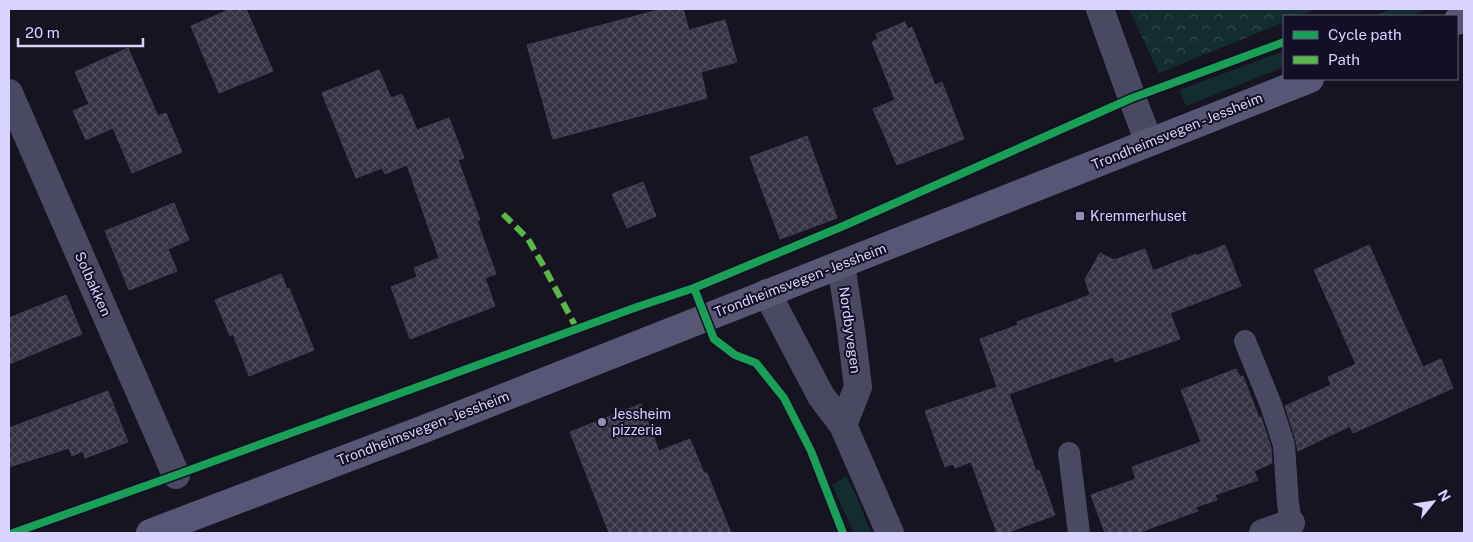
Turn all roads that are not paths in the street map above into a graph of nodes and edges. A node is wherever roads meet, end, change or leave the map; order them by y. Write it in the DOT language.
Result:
graph roads {
  1 [pos="1100,9"];
  2 [pos="1307,80"];
  3 [pos="9,93"];
  4 [pos="1149,142"];
  5 [pos="841,264"];
  6 [pos="767,293"];
  7 [pos="1246,341"];
  8 [pos="844,425"];
  9 [pos="1069,453"];
  10 [pos="176,475"];
  11 [pos="1291,523"];
  12 [pos="150,533"];
  13 [pos="890,533"];
  14 [pos="1079,533"];
  15 [pos="1263,533"];
  1 -- 4 [label="street"];
  2 -- 4 [label="main road, Trondheimsvegen - Jessheim"];
  3 -- 10 [label="street, Solbakken"];
  4 -- 5 [label="main road, Trondheimsvegen - Jessheim"];
  5 -- 6 [label="main road, Trondheimsvegen - Jessheim"];
  5 -- 8 [label="street, Nordbyvegen"];
  6 -- 8 [label="street"];
  6 -- 12 [label="main road, Trondheimsvegen - Jessheim"];
  7 -- 11 [label="lane"];
  8 -- 13 [label="street"];
  9 -- 14 [label="lane"];
  11 -- 15 [label="street"];
}
